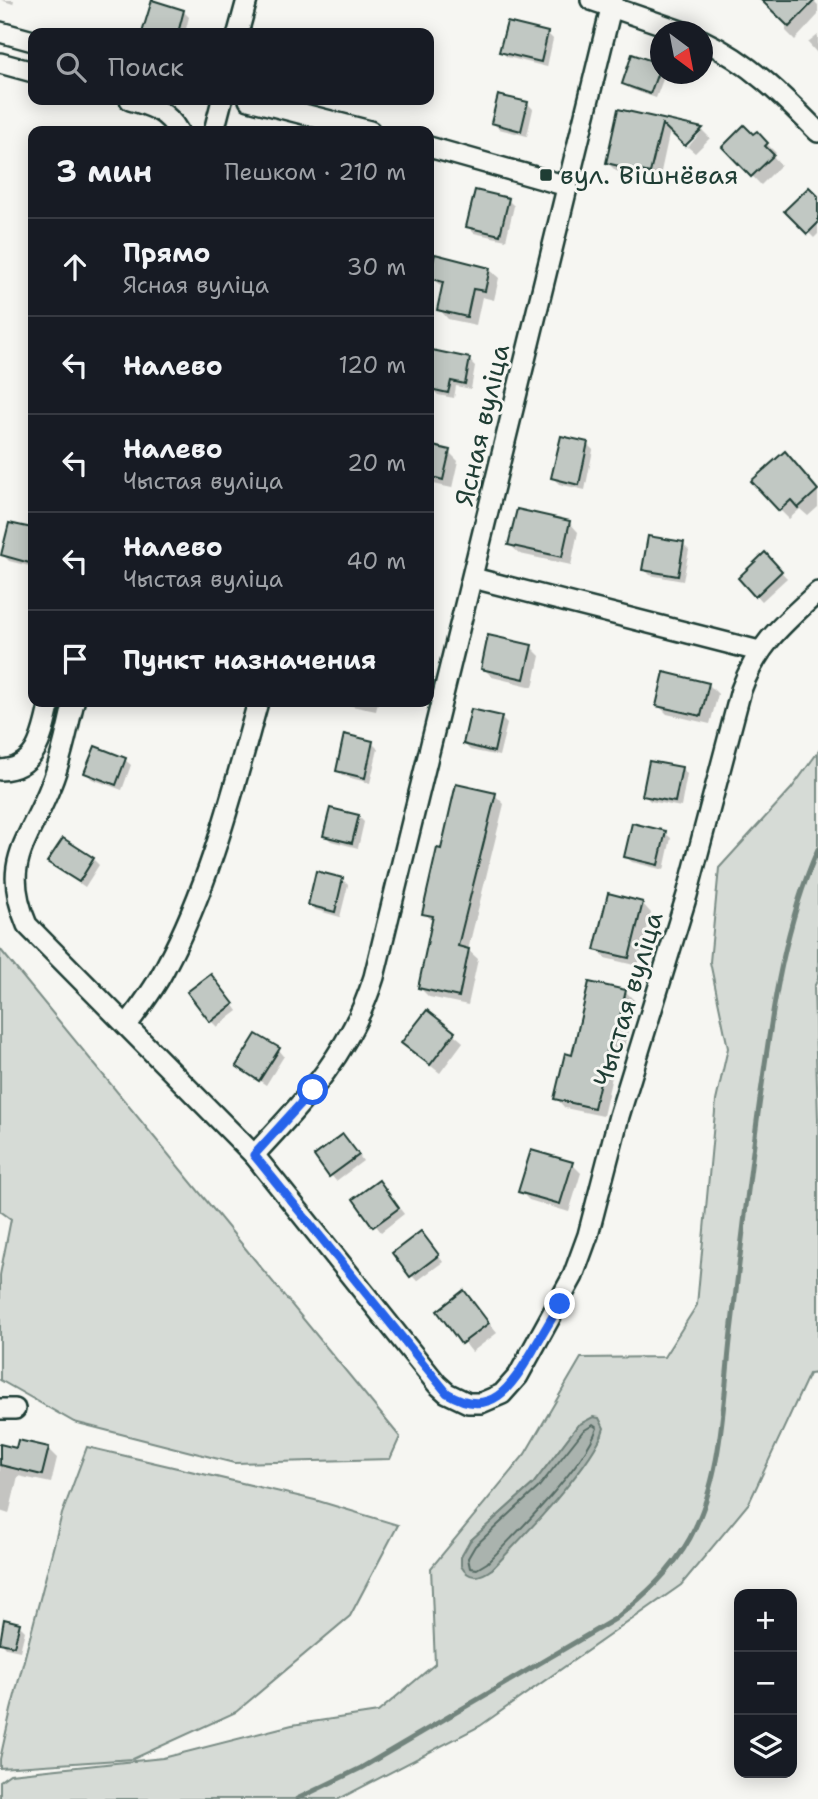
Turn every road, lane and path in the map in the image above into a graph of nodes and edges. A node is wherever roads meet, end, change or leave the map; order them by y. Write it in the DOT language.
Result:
graph roads {
  1 [pos="247,0"];
  2 [pos="591,0"];
  3 [pos="612,3"];
  4 [pos="657,21"];
  5 [pos="239,28"];
  6 [pos="0,32"];
  7 [pos="28,40"];
  8 [pos="713,46"];
  9 [pos="0,62"];
  10 [pos="28,70"];
  11 [pos="148,105"];
  12 [pos="221,105"];
  13 [pos="269,105"];
  14 [pos="175,126"];
  15 [pos="215,126"];
  16 [pos="350,126"];
  17 [pos="818,132"];
  18 [pos="434,148"];
  19 [pos="566,186"];
  20 [pos="472,578"];
  21 [pos="818,592"];
  22 [pos="759,651"];
  23 [pos="49,707"];
  24 [pos="73,707"];
  25 [pos="257,707"];
  26 [pos="0,770"];
  27 [pos="127,1025"];
  28 [pos="254,1155"];
  1 -- 5 [label="street"];
  2 -- 3 [label="street"];
  3 -- 4 [label="street"];
  3 -- 19 [label="street, Ясная вуліца"];
  6 -- 7 [label="street"];
  8 -- 17 [label="street"];
  9 -- 10 [label="street"];
  11 -- 14 [label="street"];
  12 -- 15 [label="street"];
  13 -- 16 [label="street"];
  18 -- 19 [label="street"];
  19 -- 20 [label="street, Ясная вуліца"];
  20 -- 22 [label="street"];
  20 -- 28 [label="street, Ясная вуліца"];
  21 -- 22 [label="street, Чыстая вуліца"];
  22 -- 28 [label="street, Чыстая вуліца"];
  23 -- 26 [label="street"];
  24 -- 27 [label="street"];
  25 -- 27 [label="street"];
  27 -- 28 [label="street"];
}
